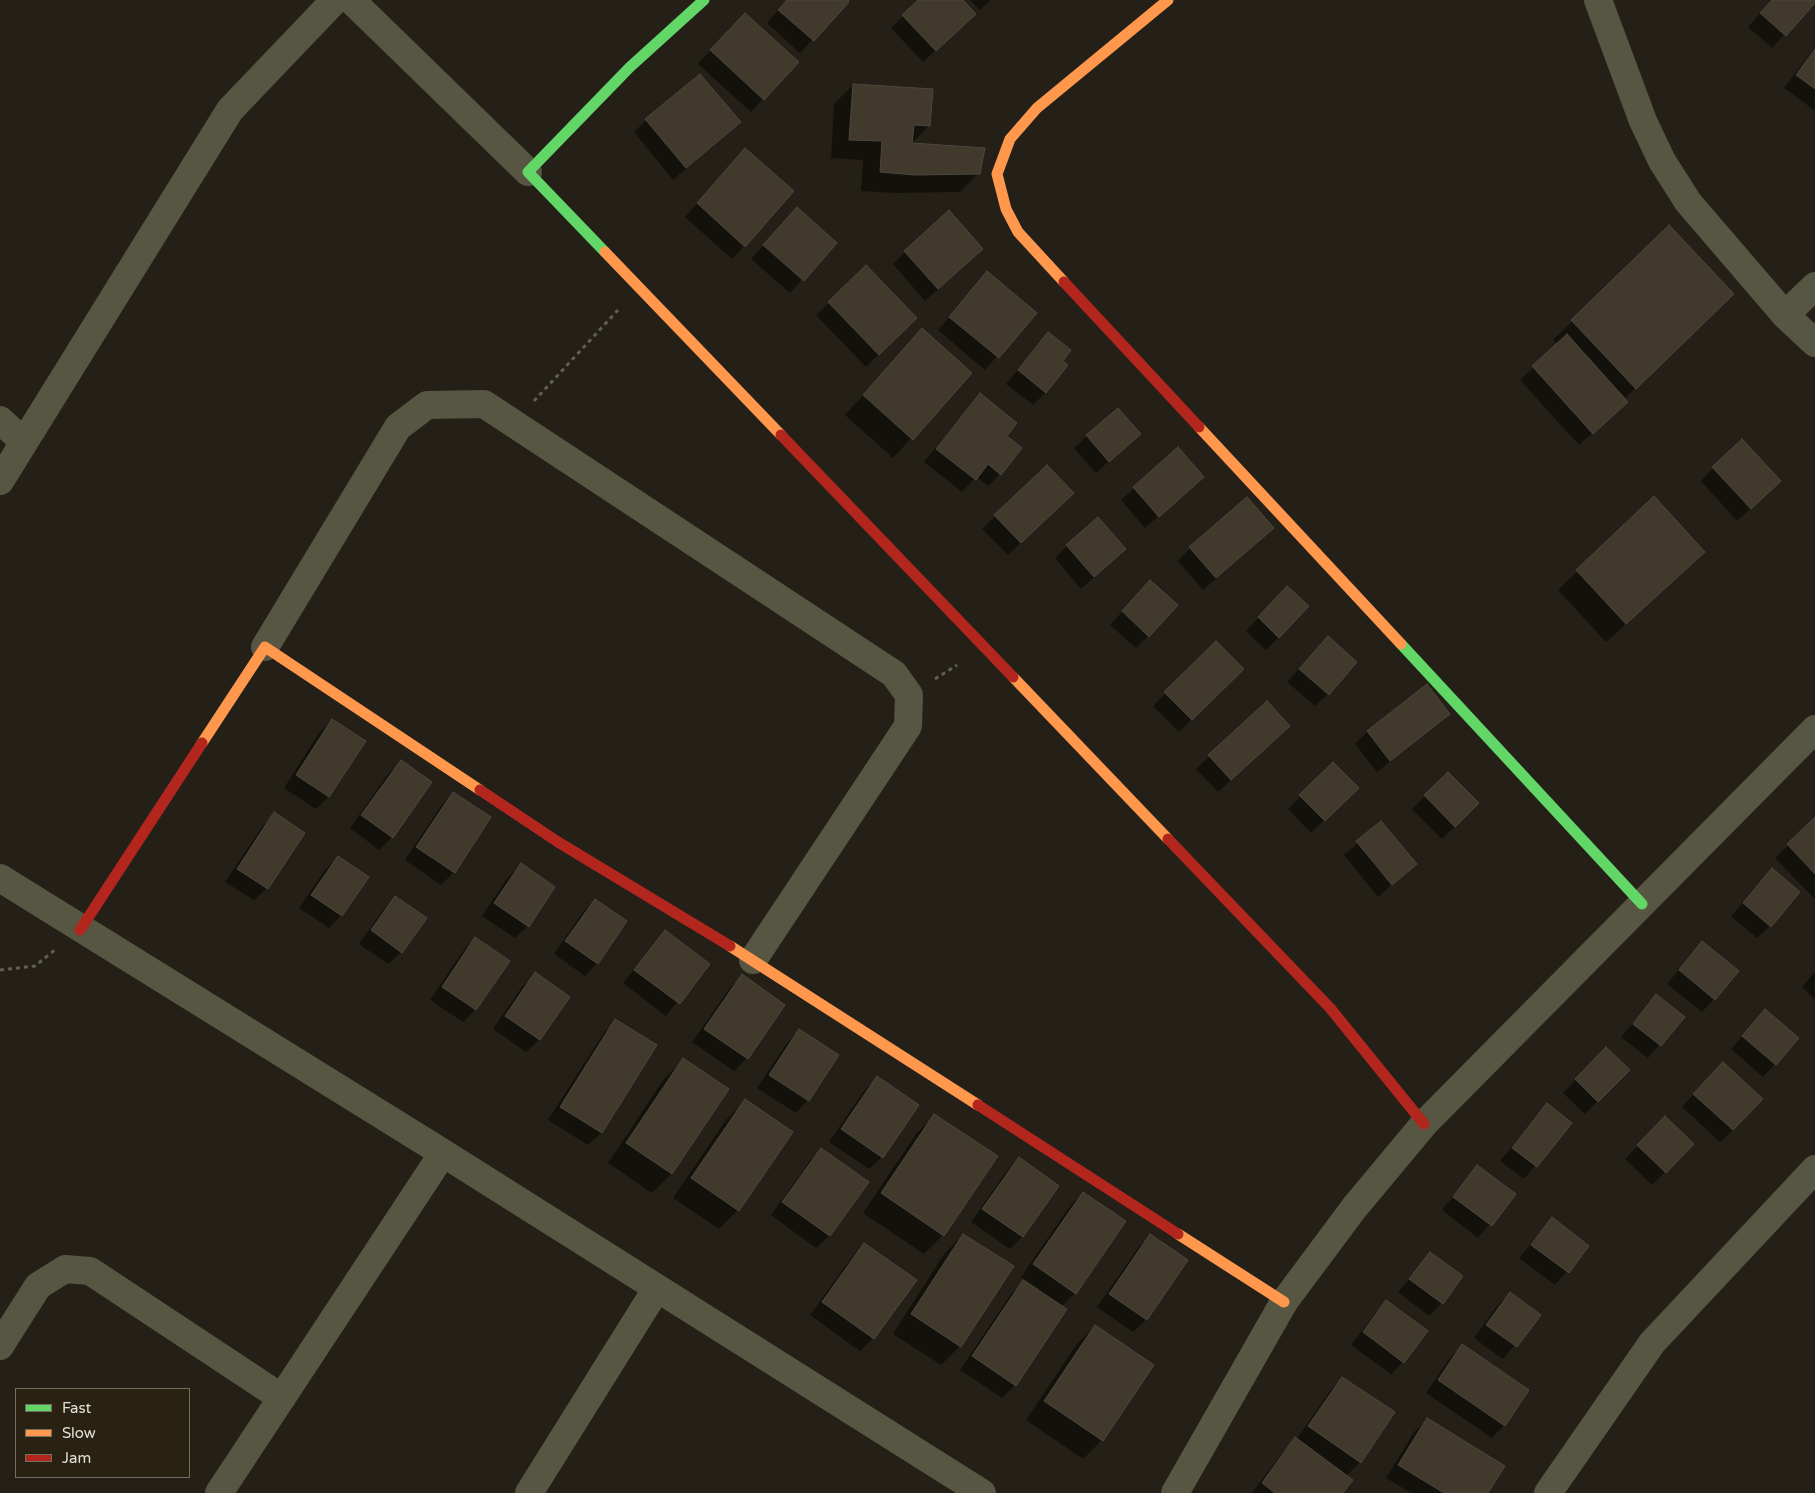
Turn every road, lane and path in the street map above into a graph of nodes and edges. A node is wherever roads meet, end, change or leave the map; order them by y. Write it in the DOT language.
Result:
graph roads {
  1 [pos="335,0"];
  2 [pos="351,0"];
  3 [pos="704,0"];
  4 [pos="1168,0"];
  5 [pos="1598,0"];
  6 [pos="528,172"];
  7 [pos="1815,286"];
  8 [pos="638,287"];
  9 [pos="1785,315"];
  10 [pos="1815,343"];
  11 [pos="0,420"];
  12 [pos="514,424"];
  13 [pos="24,442"];
  14 [pos="0,481"];
  15 [pos="265,647"];
  16 [pos="984,648"];
  17 [pos="909,695"];
  18 [pos="1815,729"];
  19 [pos="0,878"];
  20 [pos="1642,904"];
  21 [pos="80,930"];
  22 [pos="753,960"];
  23 [pos="0,970"];
  24 [pos="1424,1124"];
  25 [pos="443,1153"];
  26 [pos="1815,1169"];
  27 [pos="658,1288"];
  28 [pos="1284,1302"];
  29 [pos="0,1346"];
  30 [pos="282,1398"];
  31 [pos="219,1493"];
  32 [pos="529,1493"];
  33 [pos="982,1493"];
  34 [pos="1176,1493"];
  35 [pos="1548,1493"];
  1 -- 13 [label="street"];
  2 -- 6 [label="street"];
  3 -- 6 [label="street"];
  4 -- 20 [label="street"];
  5 -- 9 [label="street"];
  6 -- 8 [label="street"];
  7 -- 9 [label="street"];
  8 -- 12 [label="path"];
  8 -- 16 [label="street"];
  9 -- 10 [label="street"];
  11 -- 13 [label="street"];
  12 -- 15 [label="street"];
  12 -- 17 [label="street"];
  13 -- 14 [label="street"];
  15 -- 21 [label="street"];
  15 -- 22 [label="street"];
  16 -- 17 [label="path"];
  16 -- 24 [label="street"];
  17 -- 22 [label="street"];
  18 -- 20 [label="street"];
  19 -- 21 [label="street"];
  20 -- 24 [label="street"];
  21 -- 23 [label="path"];
  21 -- 25 [label="street"];
  22 -- 28 [label="street"];
  24 -- 28 [label="street"];
  25 -- 27 [label="street"];
  25 -- 30 [label="street"];
  26 -- 35 [label="street"];
  27 -- 32 [label="street"];
  27 -- 33 [label="street"];
  28 -- 34 [label="street"];
  29 -- 30 [label="street"];
  30 -- 31 [label="street"];
}
